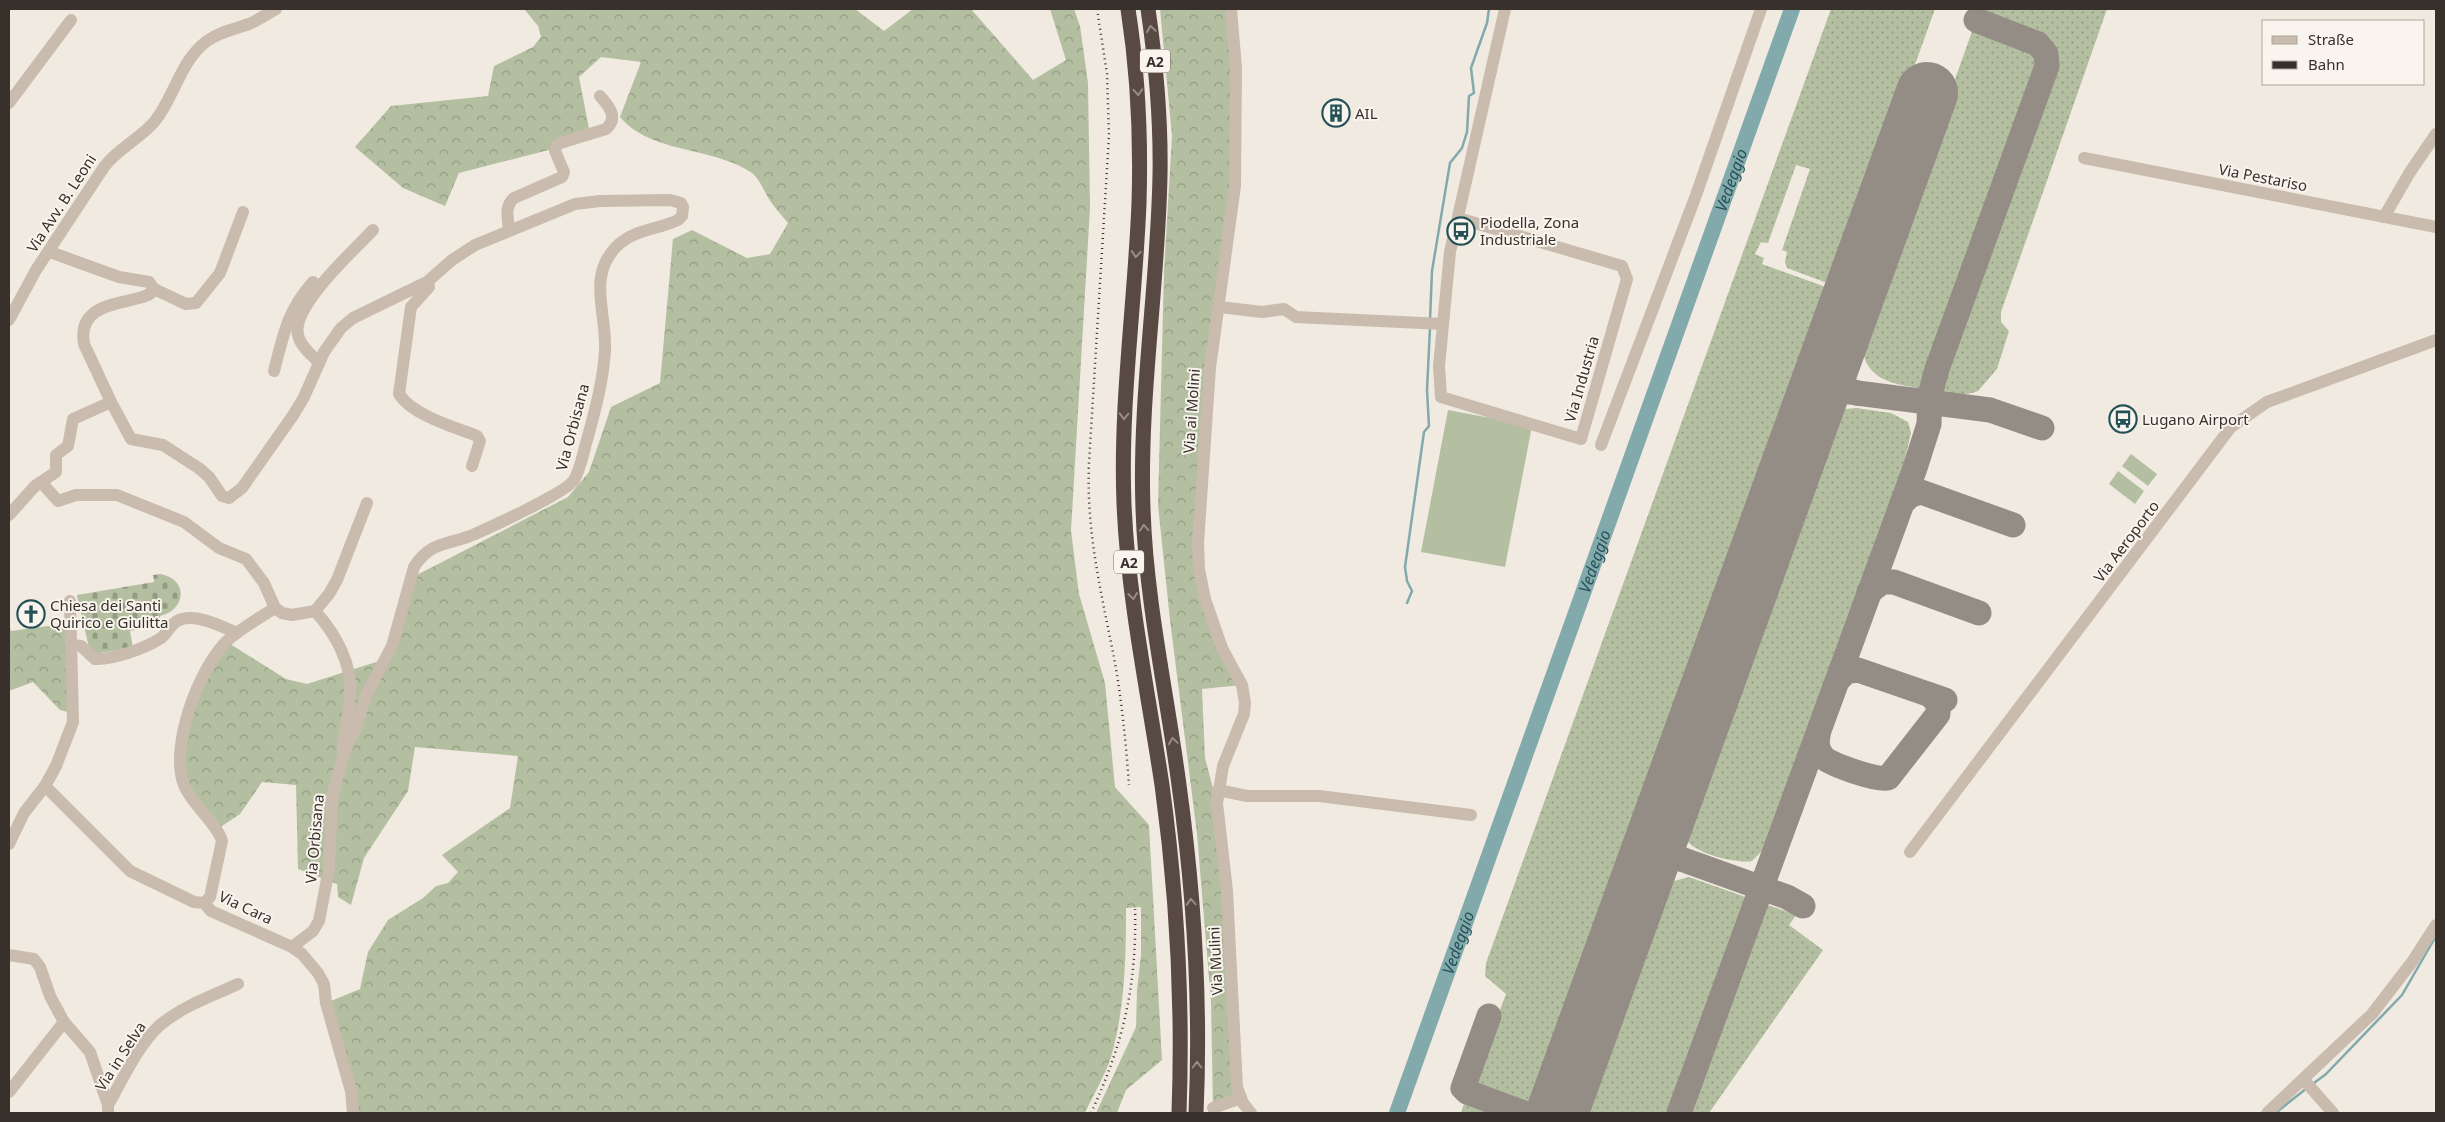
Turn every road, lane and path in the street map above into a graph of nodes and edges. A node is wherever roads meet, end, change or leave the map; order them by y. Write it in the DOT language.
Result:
graph roads {
  1 [pos="276,9"];
  2 [pos="1128,9"];
  3 [pos="1148,9"];
  4 [pos="1231,9"];
  5 [pos="1505,9"];
  6 [pos="1761,9"];
  7 [pos="71,20"];
  8 [pos="600,96"];
  9 [pos="9,103"];
  10 [pos="2436,134"];
  11 [pos="2084,158"];
  12 [pos="243,212"];
  13 [pos="2384,217"];
  14 [pos="1458,218"];
  15 [pos="2436,227"];
  16 [pos="373,230"];
  17 [pos="509,230"];
  18 [pos="50,252"];
  19 [pos="326,281"];
  20 [pos="427,282"];
  21 [pos="154,289"];
  22 [pos="1220,307"];
  23 [pos="9,320"];
  24 [pos="1443,324"];
  25 [pos="2436,340"];
  26 [pos="319,363"];
  27 [pos="274,371"];
  28 [pos="111,402"];
  29 [pos="1601,444"];
  30 [pos="472,466"];
  31 [pos="41,482"];
  32 [pos="367,503"];
  33 [pos="9,515"];
  34 [pos="70,601"];
  35 [pos="275,608"];
  36 [pos="315,611"];
  37 [pos="237,634"];
  38 [pos="72,645"];
  39 [pos="344,753"];
  40 [pos="45,786"];
  41 [pos="1218,797"];
  42 [pos="1470,815"];
  43 [pos="9,844"];
  44 [pos="1910,852"];
  45 [pos="204,903"];
  46 [pos="2436,925"];
  47 [pos="292,947"];
  48 [pos="9,954"];
  49 [pos="238,984"];
  50 [pos="64,1022"];
  51 [pos="2308,1085"];
  52 [pos="9,1092"];
  53 [pos="1241,1098"];
  54 [pos="1212,1108"];
  55 [pos="108,1109"];
  56 [pos="353,1113"];
  57 [pos="1179,1113"];
  58 [pos="1196,1113"];
  59 [pos="1251,1113"];
  60 [pos="2267,1113"];
  61 [pos="2333,1113"];
  1 -- 18 [label="street, Via Avv. B. Leoni"];
  2 -- 57 [label="highway, A2, one-way"];
  58 -- 3 [label="highway, A2, one-way"];
  4 -- 22 [label="street, Via ai Molini"];
  5 -- 14 [label="street, Via Industria"];
  6 -- 29 [label="street"];
  7 -- 9 [label="street"];
  8 -- 17 [label="street"];
  10 -- 13 [label="street"];
  11 -- 13 [label="street, Via Pestariso"];
  12 -- 21 [label="street"];
  13 -- 15 [label="street, Via Pestariso"];
  14 -- 24 [label="street, Via Industria"];
  14 -- 24 [label="street, Via Industria"];
  16 -- 19 [label="street"];
  17 -- 20 [label="street, Via Orbisana"];
  17 -- 39 [label="street, Via Orbisana"];
  18 -- 21 [label="street"];
  18 -- 23 [label="street, Via Avv. B. Leoni"];
  19 -- 26 [label="street"];
  19 -- 27 [label="street"];
  20 -- 26 [label="street, Via Orbisana"];
  20 -- 30 [label="street, Via Orbisana"];
  21 -- 28 [label="street"];
  22 -- 24 [label="street"];
  22 -- 41 [label="street, Via ai Molini"];
  25 -- 44 [label="street, Via Aeroporto"];
  26 -- 28 [label="street, Via Orbisana"];
  28 -- 31 [label="street"];
  31 -- 33 [label="street"];
  31 -- 35 [label="street"];
  32 -- 36 [label="street"];
  34 -- 38 [label="street"];
  35 -- 36 [label="street"];
  35 -- 37 [label="street"];
  36 -- 39 [label="street"];
  37 -- 38 [label="street"];
  37 -- 45 [label="street"];
  38 -- 40 [label="street"];
  39 -- 47 [label="street, Via Orbisana"];
  40 -- 43 [label="street"];
  40 -- 45 [label="street, Via Cara"];
  41 -- 42 [label="street"];
  41 -- 53 [label="street, Via Mulini"];
  45 -- 47 [label="street, Via Cara"];
  46 -- 51 [label="street"];
  47 -- 56 [label="street, Via Cara"];
  48 -- 50 [label="street"];
  49 -- 55 [label="street, Via in Selva"];
  50 -- 52 [label="street"];
  50 -- 55 [label="street"];
  51 -- 60 [label="street"];
  51 -- 61 [label="street"];
  53 -- 54 [label="street"];
  53 -- 59 [label="street, Via Mulini"];
}
